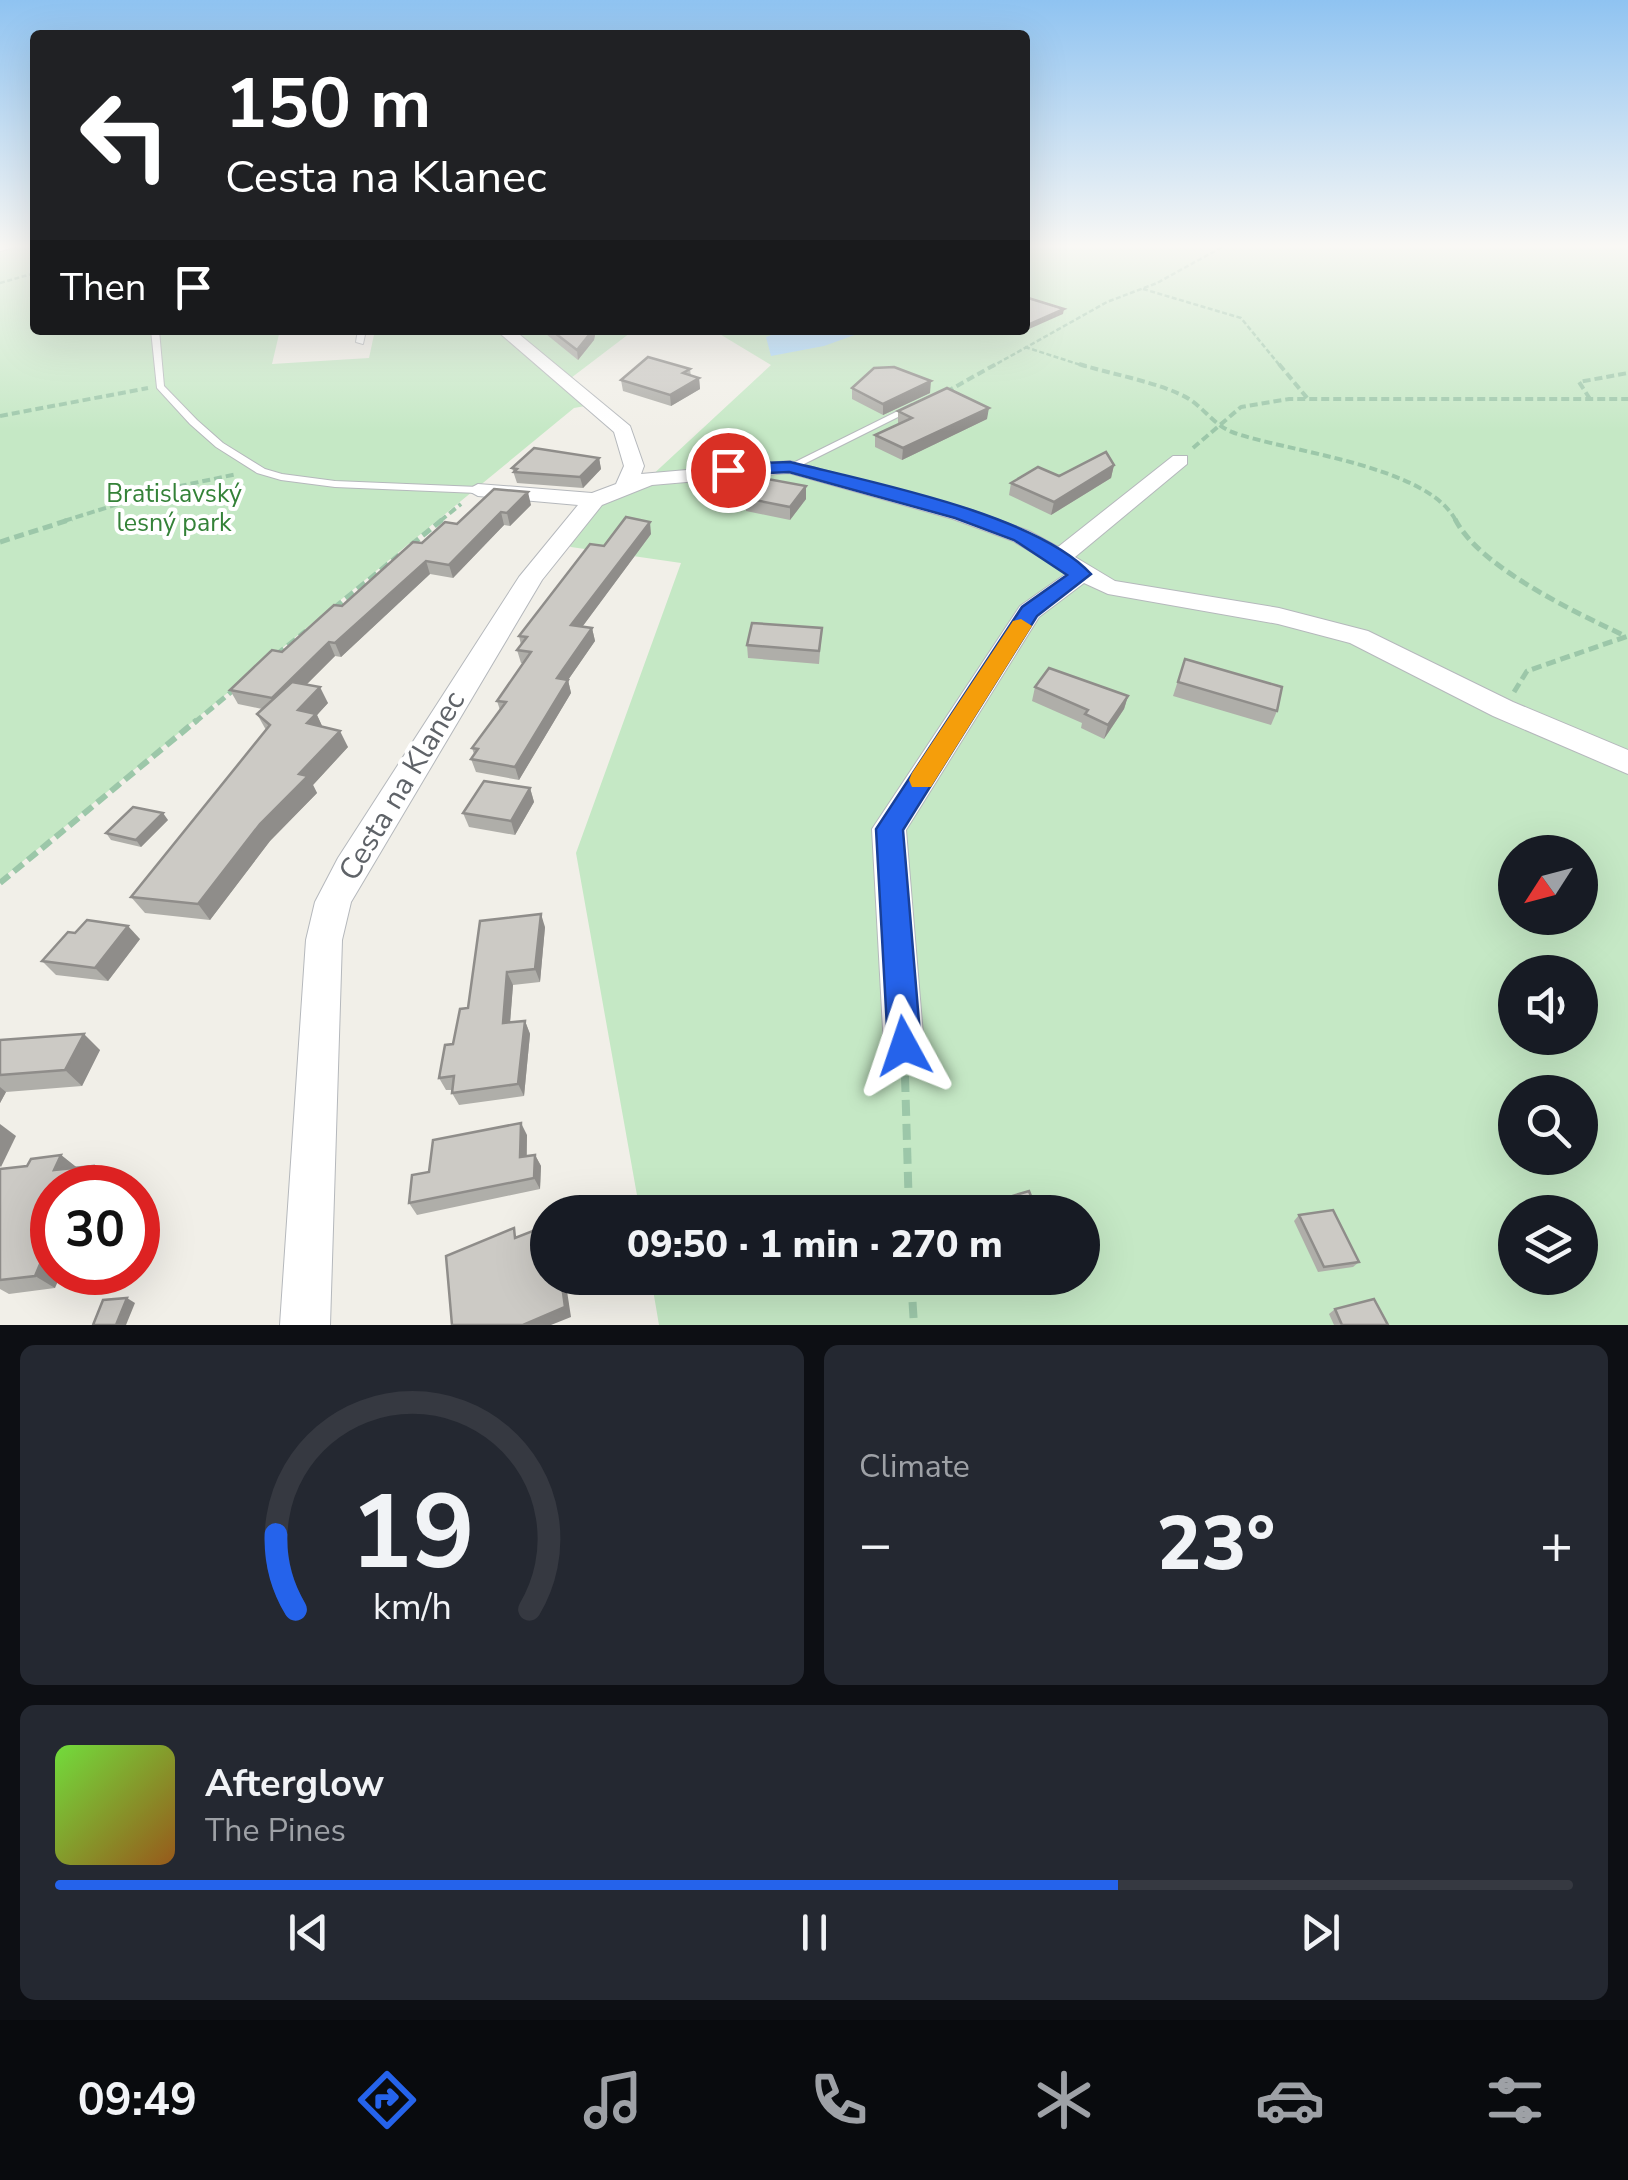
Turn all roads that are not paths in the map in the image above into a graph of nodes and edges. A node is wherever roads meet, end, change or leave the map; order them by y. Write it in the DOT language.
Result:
graph roads {
  1 [pos="156,335"];
  2 [pos="361,335"];
  3 [pos="510,335"];
  4 [pos="360,342"];
  5 [pos="946,392"];
  6 [pos="1180,460"];
  7 [pos="790,467"];
  8 [pos="478,490"];
  9 [pos="610,493"];
  10 [pos="1070,567"];
  11 [pos="1628,763"];
  12 [pos="904,1046"];
  13 [pos="305,1325"];
  1 -- 8 [label="lane"];
  2 -- 4 [label="lane"];
  3 -- 9 [label="street"];
  5 -- 7 [label="lane"];
  6 -- 10 [label="street"];
  7 -- 9 [label="street"];
  7 -- 10 [label="street"];
  8 -- 9 [label="street"];
  9 -- 13 [label="street, Cesta na Klanec"];
  10 -- 11 [label="street"];
  10 -- 12 [label="street"];
}
